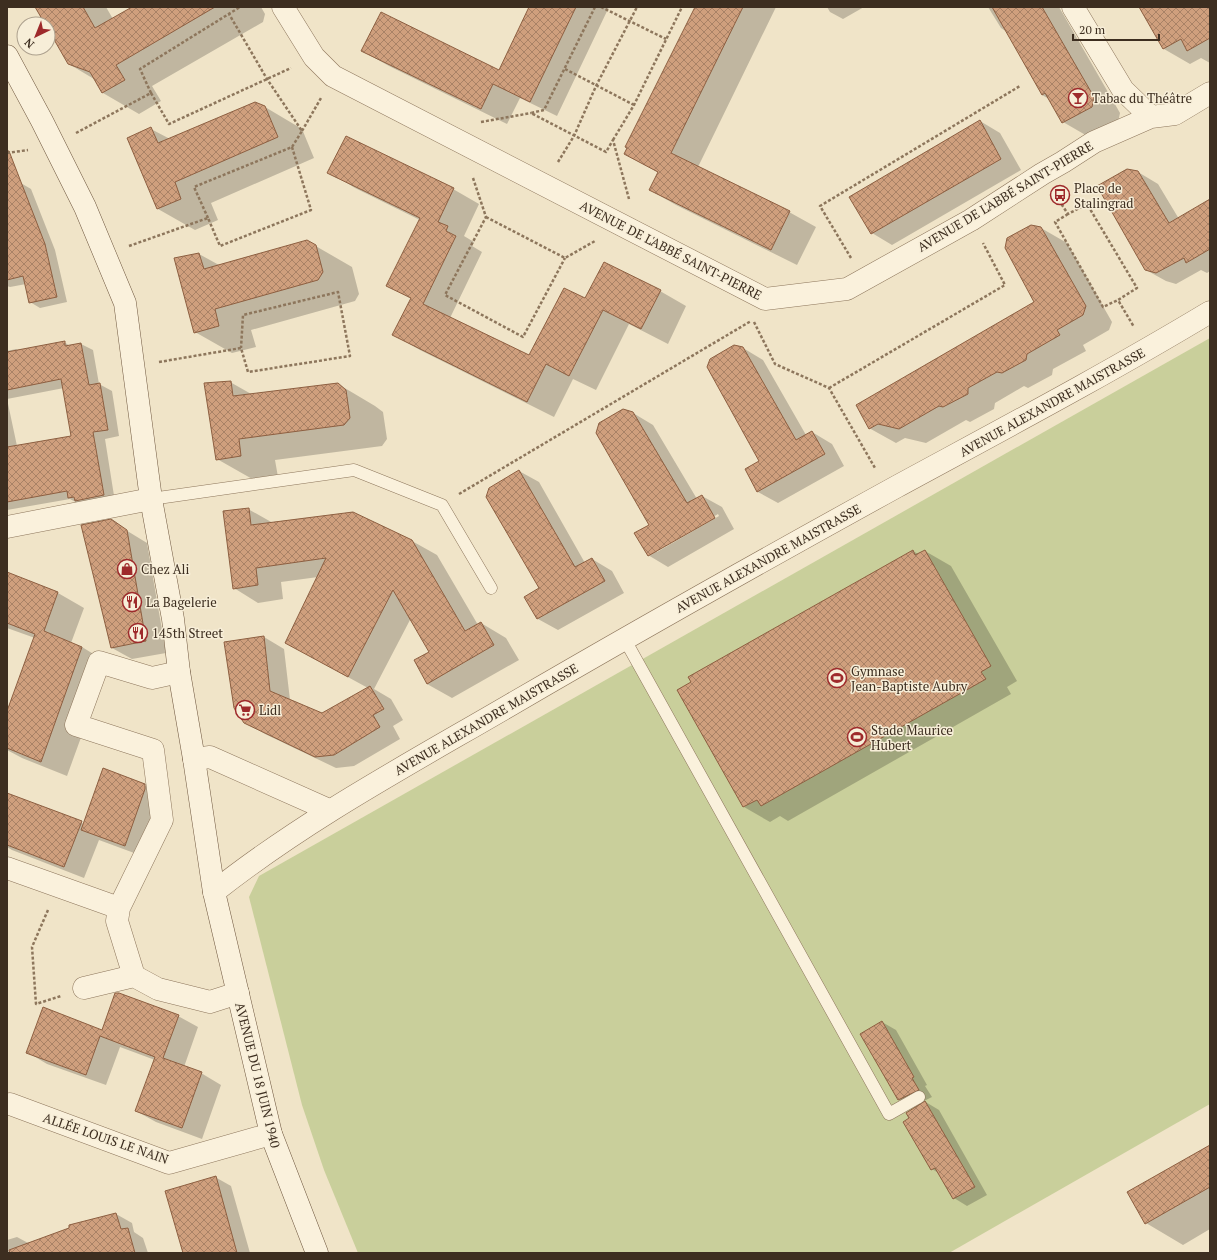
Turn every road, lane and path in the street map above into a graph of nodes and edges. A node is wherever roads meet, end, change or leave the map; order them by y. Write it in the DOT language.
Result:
graph roads {
  1 [pos="240,7"];
  2 [pos="283,7"];
  3 [pos="595,7"];
  4 [pos="601,7"];
  5 [pos="637,7"];
  6 [pos="682,7"];
  7 [pos="1073,7"];
  8 [pos="229,14"];
  9 [pos="630,21"];
  10 [pos="666,39"];
  11 [pos="7,56"];
  12 [pos="314,57"];
  13 [pos="565,69"];
  14 [pos="333,76"];
  15 [pos="267,79"];
  16 [pos="596,86"];
  17 [pos="1020,86"];
  18 [pos="151,93"];
  19 [pos="1210,93"];
  20 [pos="634,105"];
  21 [pos="531,113"];
  22 [pos="1151,117"];
  23 [pos="481,122"];
  24 [pos="302,131"];
  25 [pos="72,135"];
  26 [pos="574,136"];
  27 [pos="613,140"];
  28 [pos="292,147"];
  29 [pos="32,150"];
  30 [pos="477,150"];
  31 [pos="7,153"];
  32 [pos="1042,174"];
  33 [pos="544,185"];
  34 [pos="1068,214"];
  35 [pos="486,217"];
  36 [pos="208,218"];
  37 [pos="971,220"];
  38 [pos="615,222"];
  39 [pos="126,247"];
  40 [pos="565,258"];
  41 [pos="864,280"];
  42 [pos="1118,300"];
  43 [pos="1210,312"];
  44 [pos="241,348"];
  45 [pos="1148,350"];
  46 [pos="154,363"];
  47 [pos="829,388"];
  48 [pos="888,491"];
  49 [pos="151,499"];
  50 [pos="442,505"];
  51 [pos="7,527"];
  52 [pos="491,588"];
  53 [pos="624,638"];
  54 [pos="179,672"];
  55 [pos="194,759"];
  56 [pos="329,810"];
  57 [pos="7,868"];
  58 [pos="58,886"];
  59 [pos="214,892"];
  60 [pos="119,908"];
  61 [pos="134,976"];
  62 [pos="84,988"];
  63 [pos="238,994"];
  64 [pos="919,1097"];
  65 [pos="10,1104"];
  66 [pos="271,1134"];
  67 [pos="317,1253"];
  1 -- 8 [label="path"];
  2 -- 12 [label="street, AVENUE DE L'ABBÉ SAINT-PIERRE"];
  3 -- 13 [label="path"];
  4 -- 9 [label="path"];
  5 -- 9 [label="path"];
  6 -- 10 [label="path"];
  7 -- 22 [label="street"];
  8 -- 15 [label="path"];
  8 -- 18 [label="path"];
  9 -- 10 [label="path"];
  9 -- 16 [label="path"];
  10 -- 20 [label="path"];
  11 -- 49 [label="street, AVENUE DU 18 JUIN 1940"];
  12 -- 14 [label="street, AVENUE DE L'ABBÉ SAINT-PIERRE"];
  12 -- 15 [label="path"];
  13 -- 16 [label="path"];
  13 -- 21 [label="path"];
  14 -- 24 [label="path"];
  14 -- 30 [label="street, AVENUE DE L'ABBÉ SAINT-PIERRE"];
  15 -- 18 [label="path"];
  15 -- 24 [label="path"];
  16 -- 20 [label="path"];
  16 -- 26 [label="path"];
  17 -- 41 [label="path"];
  18 -- 25 [label="path"];
  19 -- 22 [label="street"];
  20 -- 27 [label="path"];
  21 -- 23 [label="path"];
  21 -- 26 [label="path"];
  22 -- 32 [label="street, AVENUE DE L'ABBÉ SAINT-PIERRE"];
  24 -- 28 [label="path"];
  26 -- 27 [label="path"];
  26 -- 33 [label="path"];
  27 -- 38 [label="path"];
  28 -- 36 [label="path"];
  28 -- 36 [label="path"];
  29 -- 31 [label="path"];
  30 -- 33 [label="street, AVENUE DE L'ABBÉ SAINT-PIERRE"];
  30 -- 35 [label="path"];
  32 -- 34 [label="path"];
  32 -- 37 [label="street, AVENUE DE L'ABBÉ SAINT-PIERRE"];
  33 -- 38 [label="street, AVENUE DE L'ABBÉ SAINT-PIERRE"];
  34 -- 42 [label="path"];
  34 -- 42 [label="path"];
  35 -- 40 [label="path"];
  35 -- 40 [label="path"];
  36 -- 39 [label="path"];
  37 -- 41 [label="street, AVENUE DE L'ABBÉ SAINT-PIERRE"];
  37 -- 47 [label="path"];
  38 -- 40 [label="path"];
  38 -- 41 [label="street, AVENUE DE L'ABBÉ SAINT-PIERRE"];
  42 -- 45 [label="path"];
  43 -- 45 [label="street, AVENUE ALEXANDRE MAISTRASSE"];
  44 -- 44 [label="path"];
  44 -- 46 [label="path"];
  45 -- 48 [label="street, AVENUE ALEXANDRE MAISTRASSE"];
  47 -- 48 [label="path"];
  47 -- 50 [label="path"];
  48 -- 53 [label="street, AVENUE ALEXANDRE MAISTRASSE"];
  49 -- 50 [label="lane"];
  49 -- 51 [label="street"];
  49 -- 54 [label="street, AVENUE DU 18 JUIN 1940"];
  50 -- 52 [label="lane"];
  53 -- 56 [label="street, AVENUE ALEXANDRE MAISTRASSE"];
  53 -- 64 [label="lane"];
  54 -- 55 [label="street, AVENUE DU 18 JUIN 1940"];
  54 -- 60 [label="street"];
  55 -- 56 [label="street"];
  55 -- 59 [label="street, AVENUE DU 18 JUIN 1940"];
  56 -- 59 [label="street, AVENUE ALEXANDRE MAISTRASSE"];
  57 -- 58 [label="street"];
  58 -- 60 [label="street"];
  58 -- 62 [label="path"];
  59 -- 63 [label="street, AVENUE DU 18 JUIN 1940"];
  60 -- 61 [label="street"];
  61 -- 62 [label="street"];
  61 -- 63 [label="street"];
  63 -- 66 [label="street, AVENUE DU 18 JUIN 1940"];
  65 -- 66 [label="street, ALLÉE LOUIS LE NAIN"];
  66 -- 67 [label="street, AVENUE DU 18 JUIN 1940"];
}
